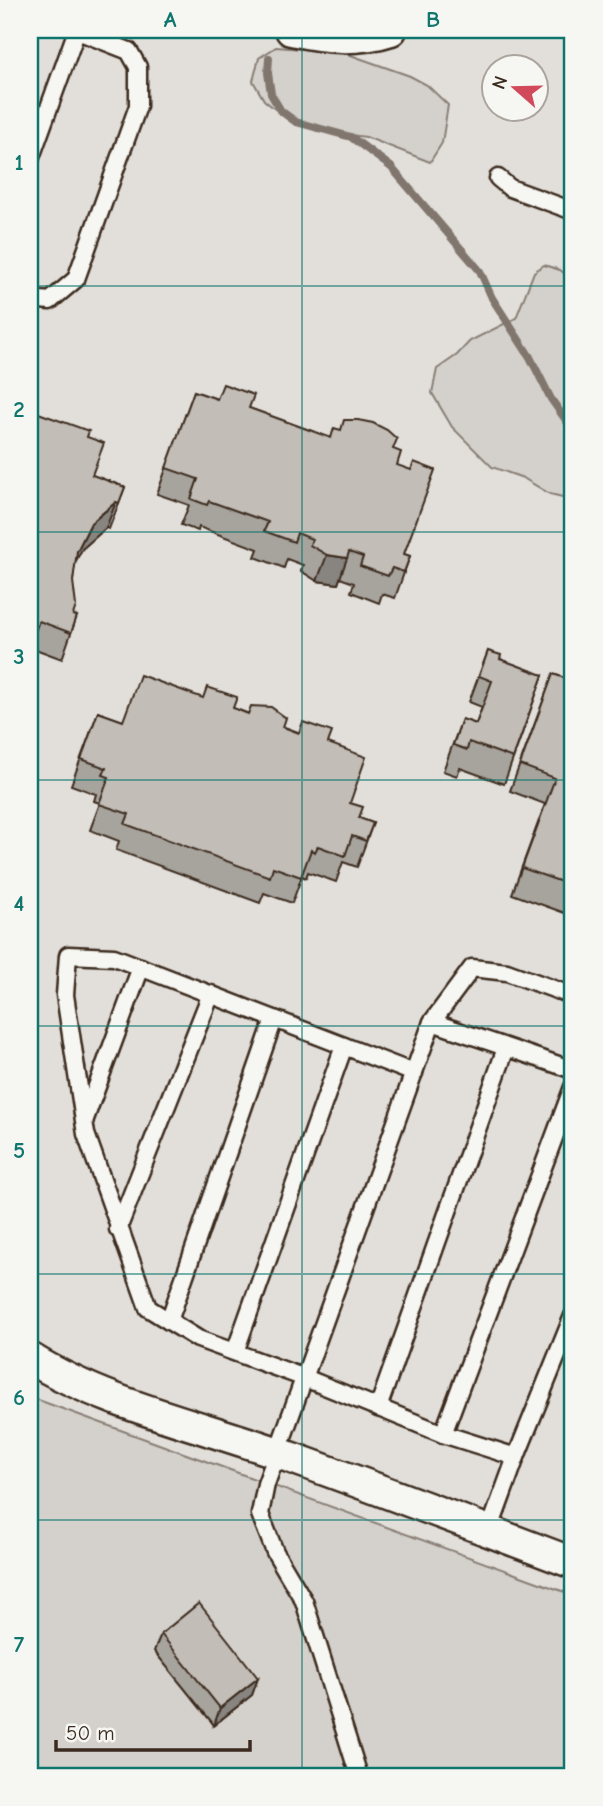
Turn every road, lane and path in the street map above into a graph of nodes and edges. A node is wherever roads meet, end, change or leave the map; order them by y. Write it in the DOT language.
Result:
graph roads {
  1 [pos="76,30"];
  2 [pos="291,30"];
  3 [pos="391,30"];
  4 [pos="30,160"];
  5 [pos="498,178"];
  6 [pos="573,211"];
  7 [pos="30,299"];
  8 [pos="141,967"];
  9 [pos="211,994"];
  10 [pos="573,996"];
  11 [pos="274,1019"];
  12 [pos="432,1022"];
  13 [pos="344,1046"];
  14 [pos="506,1048"];
  15 [pos="573,1070"];
  16 [pos="414,1073"];
  17 [pos="573,1087"];
  18 [pos="85,1122"];
  19 [pos="118,1229"];
  20 [pos="573,1316"];
  21 [pos="169,1321"];
  22 [pos="235,1352"];
  23 [pos="30,1358"];
  24 [pos="305,1378"];
  25 [pos="378,1408"];
  26 [pos="443,1434"];
  27 [pos="278,1453"];
  28 [pos="516,1457"];
  29 [pos="489,1531"];
  30 [pos="573,1563"];
  31 [pos="359,1776"];
  1 -- 4 [label="lane"];
  1 -- 7 [label="lane"];
  2 -- 3 [label="street"];
  5 -- 6 [label="lane"];
  8 -- 9 [label="lane"];
  8 -- 18 [label="lane"];
  8 -- 18 [label="lane"];
  9 -- 11 [label="lane"];
  9 -- 19 [label="lane"];
  10 -- 12 [label="lane"];
  11 -- 13 [label="lane"];
  11 -- 21 [label="lane"];
  12 -- 14 [label="lane"];
  12 -- 16 [label="lane"];
  13 -- 16 [label="lane"];
  13 -- 22 [label="lane"];
  14 -- 15 [label="lane"];
  14 -- 25 [label="lane"];
  16 -- 24 [label="lane"];
  17 -- 26 [label="lane"];
  18 -- 19 [label="lane"];
  19 -- 21 [label="lane"];
  20 -- 28 [label="lane"];
  21 -- 22 [label="lane"];
  22 -- 24 [label="lane"];
  23 -- 27 [label="street"];
  24 -- 25 [label="lane"];
  24 -- 27 [label="lane"];
  25 -- 26 [label="lane"];
  26 -- 28 [label="lane"];
  27 -- 29 [label="street"];
  27 -- 31 [label="lane"];
  28 -- 29 [label="lane"];
  29 -- 30 [label="street"];
}
